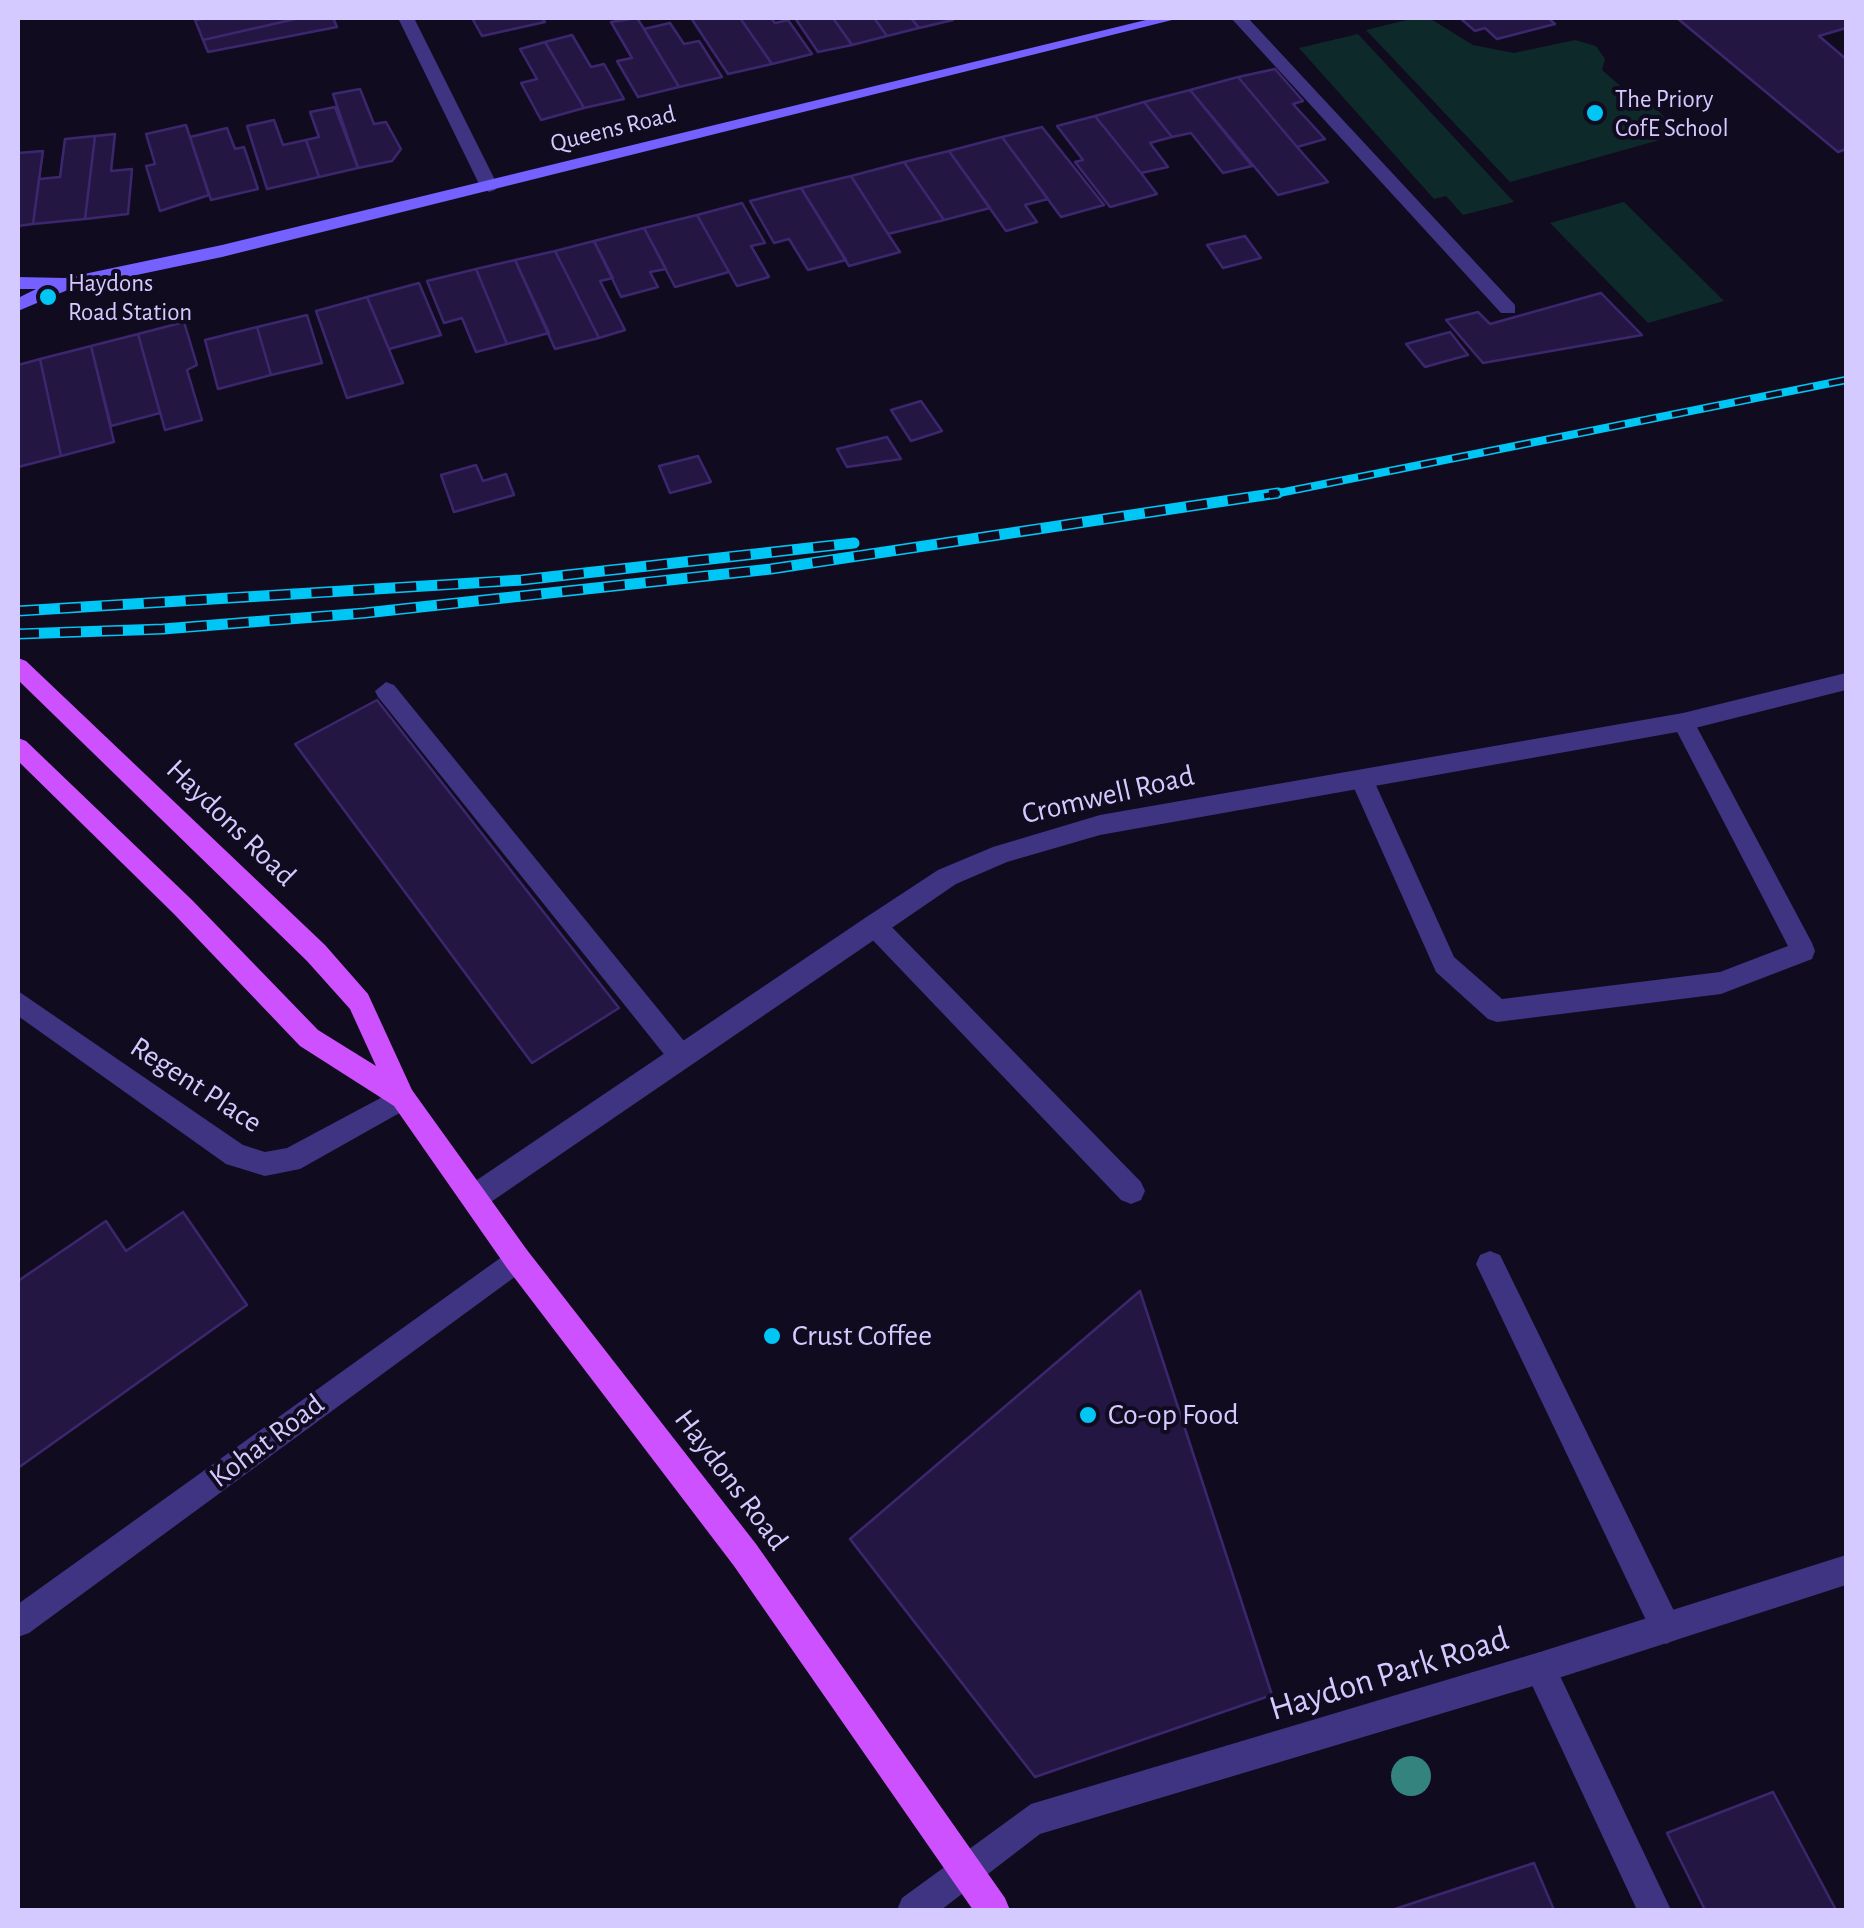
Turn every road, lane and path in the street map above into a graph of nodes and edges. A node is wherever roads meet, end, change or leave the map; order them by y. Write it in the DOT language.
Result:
graph roads {
  1 [pos="406,18"];
  2 [pos="1172,18"];
  3 [pos="1239,18"];
  4 [pos="489,186"];
  5 [pos="18,283"];
  6 [pos="65,284"];
  7 [pos="18,305"];
  8 [pos="1508,308"];
  9 [pos="18,667"];
  10 [pos="1846,682"];
  11 [pos="386,691"];
  12 [pos="1682,722"];
  13 [pos="18,747"];
  14 [pos="1362,778"];
  15 [pos="874,924"];
  16 [pos="18,1002"];
  17 [pos="680,1055"];
  18 [pos="402,1098"];
  19 [pos="1132,1190"];
  20 [pos="475,1196"];
  21 [pos="517,1259"];
  22 [pos="1490,1264"];
  23 [pos="1846,1570"];
  24 [pos="18,1622"];
  25 [pos="1666,1628"];
  26 [pos="1540,1668"];
  27 [pos="964,1870"];
  28 [pos="914,1910"];
  29 [pos="993,1910"];
  30 [pos="1654,1910"];
  1 -- 4 [label="street"];
  2 -- 4 [label="street, Queens Road"];
  3 -- 8 [label="street"];
  4 -- 6 [label="street, Queens Road"];
  5 -- 6 [label="street, Queens Road"];
  6 -- 7 [label="street, Queens Road"];
  9 -- 18 [label="main road, Haydons Road"];
  10 -- 12 [label="street, Cromwell Road"];
  11 -- 17 [label="street"];
  12 -- 14 [label="street, Cromwell Road"];
  12 -- 14 [label="street"];
  13 -- 18 [label="main road, Haydons Road"];
  14 -- 15 [label="street, Cromwell Road"];
  15 -- 17 [label="street, Cromwell Road"];
  15 -- 19 [label="street"];
  16 -- 18 [label="street, Regent Place"];
  17 -- 20 [label="street, Cromwell Road"];
  18 -- 20 [label="main road, Haydons Road"];
  20 -- 21 [label="main road, Haydons Road"];
  21 -- 24 [label="street, Kohat Road"];
  21 -- 27 [label="main road, Haydons Road"];
  22 -- 25 [label="street"];
  23 -- 25 [label="street, Haydon Park Road"];
  25 -- 26 [label="street, Haydon Park Road"];
  26 -- 27 [label="street, Haydon Park Road"];
  26 -- 30 [label="street"];
  27 -- 28 [label="street, Haydon Park Road"];
  27 -- 29 [label="main road, Haydons Road"];
}
